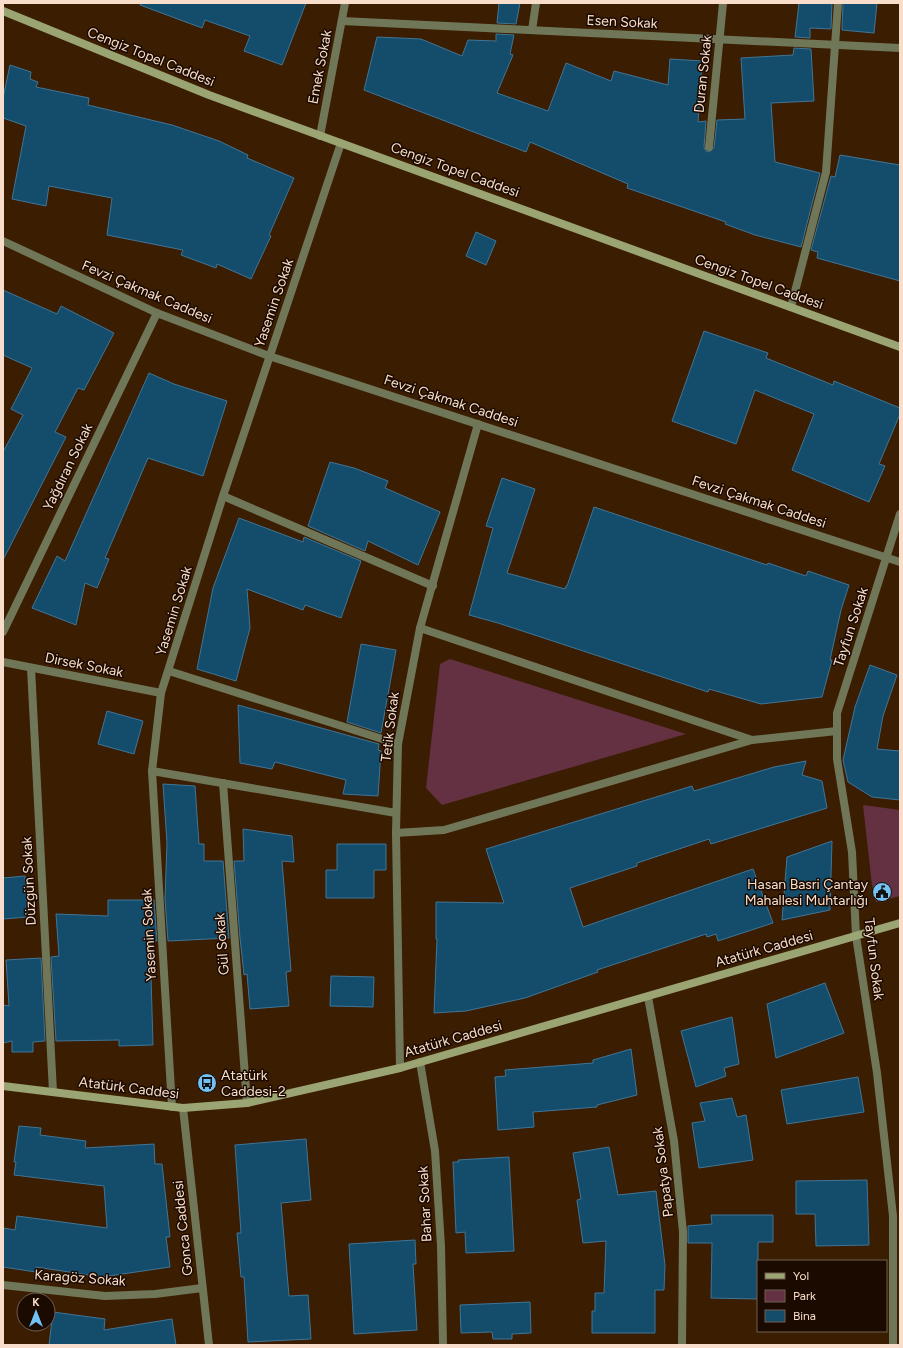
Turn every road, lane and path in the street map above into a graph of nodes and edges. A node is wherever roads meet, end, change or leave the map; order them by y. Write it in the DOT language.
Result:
graph roads {
  1 [pos="345,3"];
  2 [pos="536,3"];
  3 [pos="723,3"];
  4 [pos="838,3"];
  5 [pos="3,11"];
  6 [pos="342,21"];
  7 [pos="532,30"];
  8 [pos="719,40"];
  9 [pos="835,45"];
  10 [pos="900,48"];
  11 [pos="320,136"];
  12 [pos="341,143"];
  13 [pos="709,147"];
  14 [pos="3,241"];
  15 [pos="790,307"];
  16 [pos="157,313"];
  17 [pos="900,347"];
  18 [pos="269,356"];
  19 [pos="478,424"];
  20 [pos="223,496"];
  21 [pos="900,514"];
  22 [pos="886,557"];
  23 [pos="900,562"];
  24 [pos="433,586"];
  25 [pos="420,628"];
  26 [pos="3,632"];
  27 [pos="3,662"];
  28 [pos="31,668"];
  29 [pos="169,671"];
  30 [pos="161,693"];
  31 [pos="837,731"];
  32 [pos="752,740"];
  33 [pos="398,744"];
  34 [pos="152,772"];
  35 [pos="223,783"];
  36 [pos="396,813"];
  37 [pos="396,833"];
  38 [pos="900,923"];
  39 [pos="856,936"];
  40 [pos="648,997"];
  41 [pos="420,1062"];
  42 [pos="400,1068"];
  43 [pos="3,1086"];
  44 [pos="52,1092"];
  45 [pos="247,1103"];
  46 [pos="172,1107"];
  47 [pos="183,1108"];
  48 [pos="3,1285"];
  49 [pos="202,1288"];
  50 [pos="208,1345"];
  51 [pos="442,1345"];
  52 [pos="682,1345"];
  53 [pos="893,1345"];
  1 -- 6 [label="street, Emek Sokak"];
  2 -- 7 [label="street"];
  3 -- 8 [label="street, Duran Sokak"];
  4 -- 9 [label="street"];
  5 -- 11 [label="main road, Cengiz Topel Caddesi"];
  6 -- 7 [label="street, Esen Sokak"];
  6 -- 11 [label="street, Emek Sokak"];
  7 -- 8 [label="street, Esen Sokak"];
  8 -- 9 [label="street, Esen Sokak"];
  8 -- 13 [label="street, Duran Sokak"];
  9 -- 10 [label="street, Esen Sokak"];
  9 -- 15 [label="street"];
  11 -- 12 [label="main road, Cengiz Topel Caddesi"];
  12 -- 15 [label="main road, Cengiz Topel Caddesi"];
  12 -- 18 [label="street, Yasemin Sokak"];
  14 -- 16 [label="street, Fevzi Çakmak Caddesi"];
  15 -- 17 [label="main road, Cengiz Topel Caddesi"];
  16 -- 18 [label="street, Fevzi Çakmak Caddesi"];
  16 -- 26 [label="street, Yağdıran Sokak"];
  18 -- 19 [label="street, Fevzi Çakmak Caddesi"];
  18 -- 20 [label="street, Yasemin Sokak"];
  19 -- 22 [label="street, Fevzi Çakmak Caddesi"];
  19 -- 24 [label="street, Tetik Sokak"];
  20 -- 24 [label="street"];
  20 -- 29 [label="street, Yasemin Sokak"];
  21 -- 22 [label="street, Tayfun Sokak"];
  22 -- 23 [label="street, Fevzi Çakmak Caddesi"];
  22 -- 31 [label="street, Tayfun Sokak"];
  24 -- 25 [label="street, Tetik Sokak"];
  25 -- 32 [label="street"];
  25 -- 33 [label="street, Tetik Sokak"];
  27 -- 28 [label="street, Dirsek Sokak"];
  28 -- 30 [label="street, Dirsek Sokak"];
  28 -- 44 [label="street, Düzgün Sokak"];
  29 -- 30 [label="street, Yasemin Sokak"];
  29 -- 33 [label="street"];
  30 -- 34 [label="street, Yasemin Sokak"];
  31 -- 32 [label="street"];
  31 -- 39 [label="street, Tayfun Sokak"];
  32 -- 37 [label="street"];
  33 -- 36 [label="street, Tetik Sokak"];
  34 -- 35 [label="street"];
  34 -- 46 [label="street, Yasemin Sokak"];
  35 -- 36 [label="street"];
  35 -- 45 [label="street, Gül Sokak"];
  36 -- 37 [label="street, Tetik Sokak"];
  37 -- 42 [label="street, Tetik Sokak"];
  38 -- 39 [label="main road, Atatürk Caddesi"];
  39 -- 40 [label="main road, Atatürk Caddesi"];
  39 -- 53 [label="street, Tayfun Sokak"];
  40 -- 41 [label="main road, Atatürk Caddesi"];
  40 -- 52 [label="street, Papatya Sokak"];
  41 -- 42 [label="main road, Atatürk Caddesi"];
  41 -- 51 [label="street, Bahar Sokak"];
  42 -- 45 [label="main road, Atatürk Caddesi"];
  43 -- 44 [label="main road, Atatürk Caddesi"];
  44 -- 46 [label="main road, Atatürk Caddesi"];
  45 -- 47 [label="main road, Atatürk Caddesi"];
  46 -- 47 [label="main road, Atatürk Caddesi"];
  47 -- 49 [label="street, Gonca Caddesi"];
  48 -- 49 [label="street, Karagöz Sokak"];
  49 -- 50 [label="street, Gonca Caddesi"];
}
